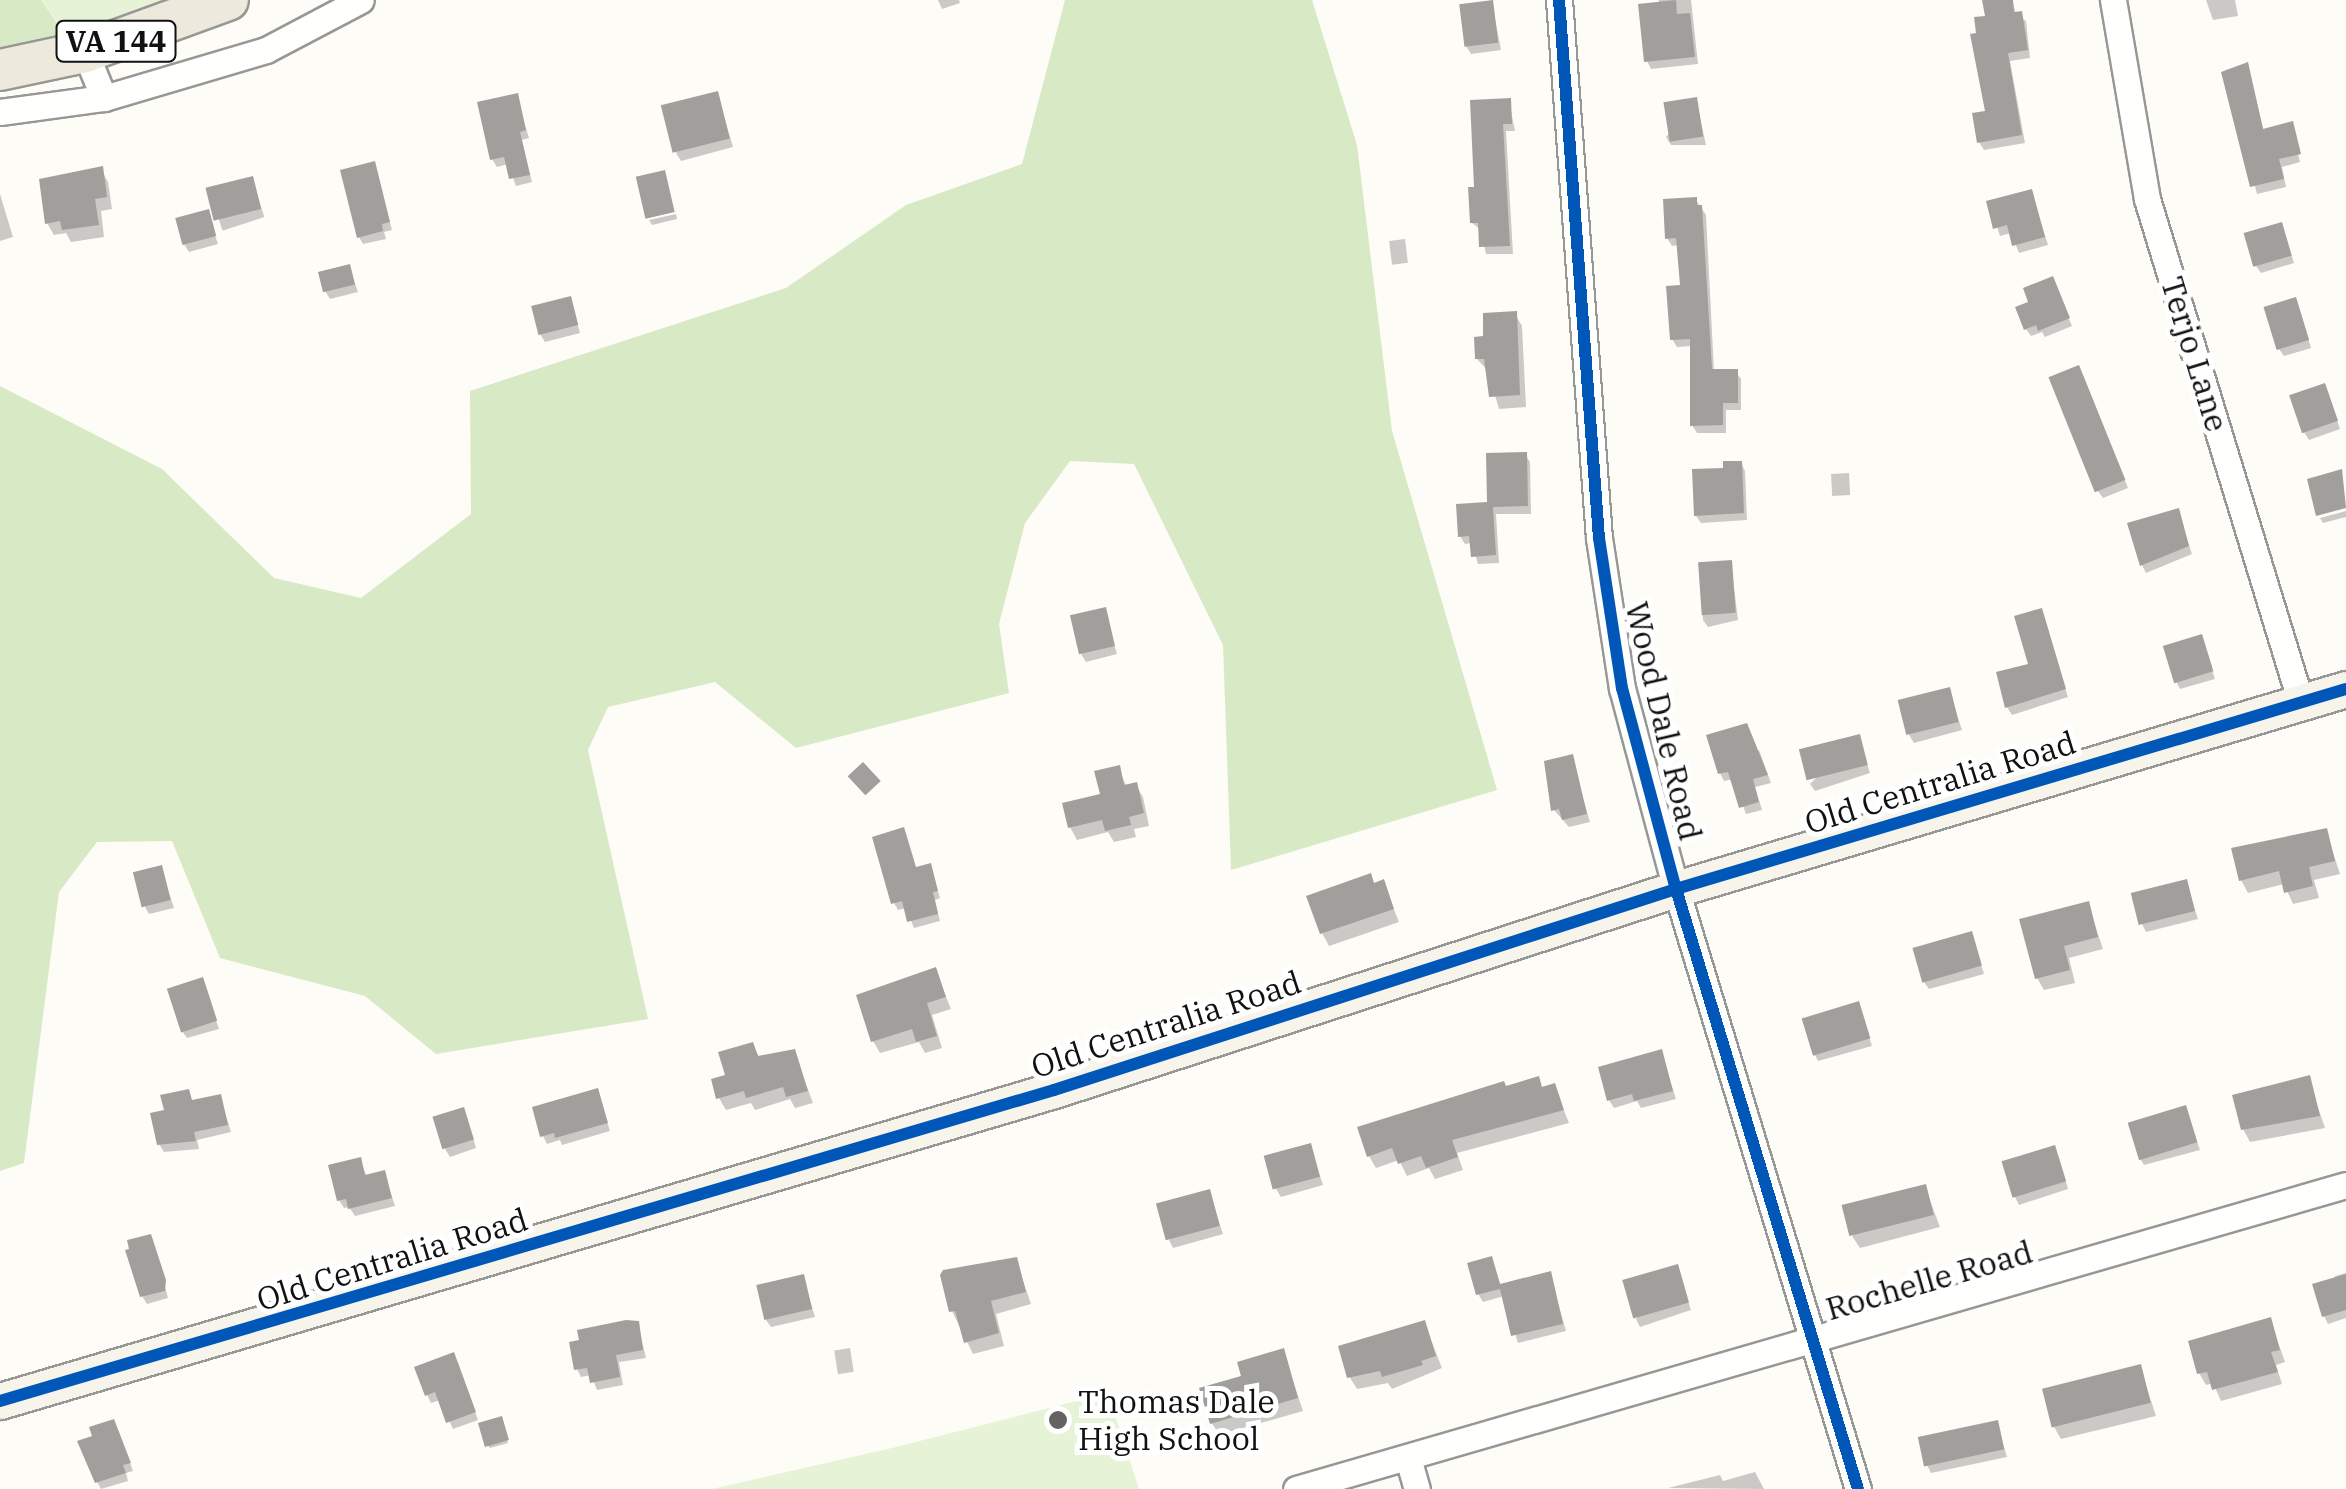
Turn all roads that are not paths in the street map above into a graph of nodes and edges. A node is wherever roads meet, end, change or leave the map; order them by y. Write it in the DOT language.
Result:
graph roads {
  1 [pos="228,0"];
  2 [pos="361,0"];
  3 [pos="1559,0"];
  4 [pos="2113,0"];
  5 [pos="85,52"];
  6 [pos="0,70"];
  7 [pos="104,98"];
  8 [pos="0,112"];
  9 [pos="2346,689"];
  10 [pos="2301,702"];
  11 [pos="1676,889"];
  12 [pos="2346,1185"];
  13 [pos="1812,1343"];
  14 [pos="0,1401"];
  15 [pos="1408,1458"];
  16 [pos="1296,1489"];
  17 [pos="1418,1489"];
  18 [pos="1858,1489"];
  1 -- 5 [label="main road, VA 144"];
  2 -- 7 [label="street, VA 144"];
  3 -- 11 [label="street, Wood Dale Road"];
  4 -- 10 [label="street, Terjo Lane"];
  5 -- 6 [label="main road, VA 144"];
  5 -- 7 [label="street"];
  7 -- 8 [label="street, VA 144"];
  9 -- 10 [label="street, Old Centralia Road"];
  10 -- 11 [label="street, Old Centralia Road"];
  11 -- 13 [label="street, Wood Dale Road"];
  11 -- 14 [label="street, Old Centralia Road"];
  12 -- 13 [label="street, Rochelle Road"];
  13 -- 15 [label="street, Rochelle Road"];
  13 -- 18 [label="street, Wood Dale Road"];
  15 -- 16 [label="street, Rochelle Road"];
  15 -- 17 [label="street"];
}
